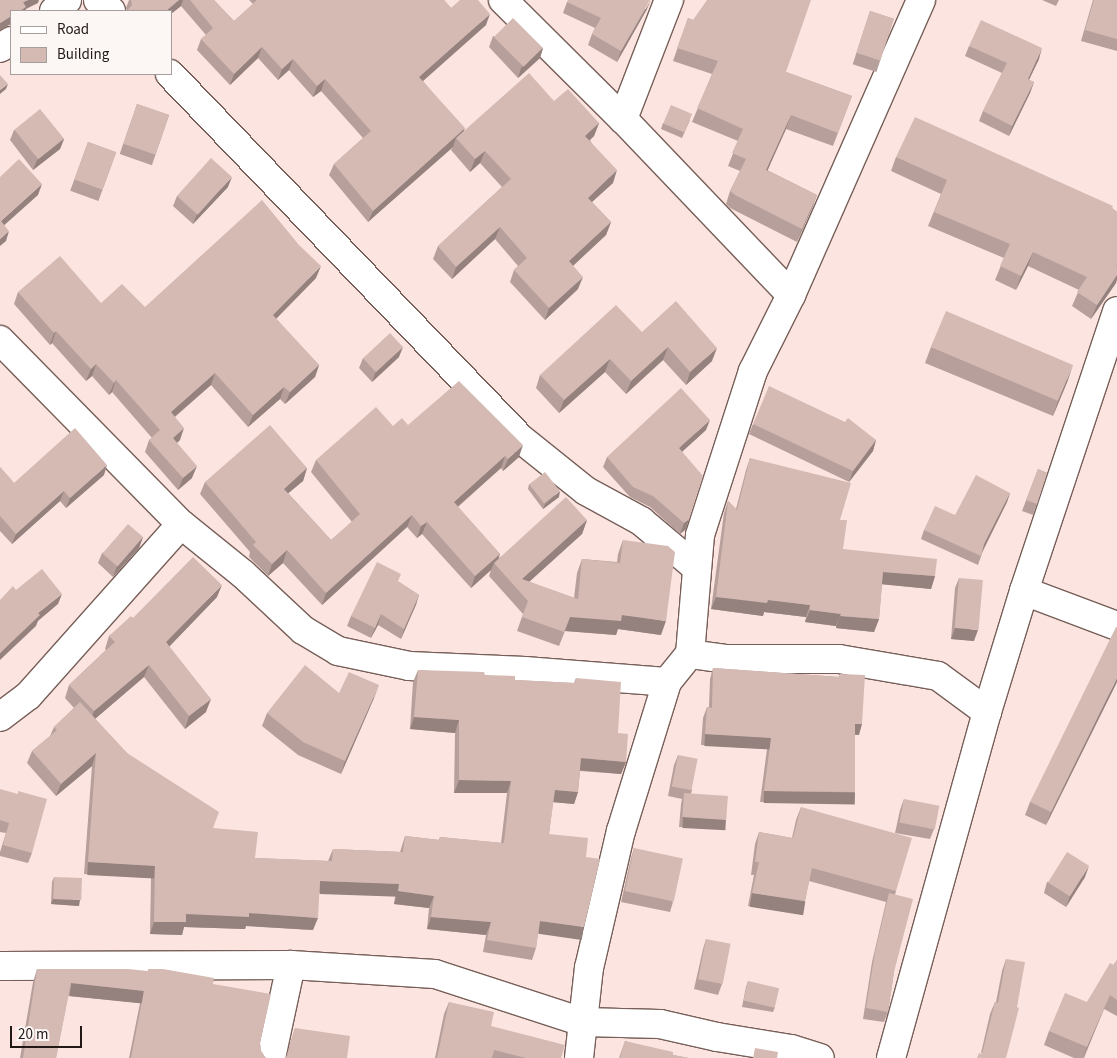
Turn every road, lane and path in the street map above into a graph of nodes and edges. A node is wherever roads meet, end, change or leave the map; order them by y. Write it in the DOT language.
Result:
graph roads {
  1 [pos="68,0"];
  2 [pos="98,0"];
  3 [pos="503,0"];
  4 [pos="669,0"];
  5 [pos="921,0"];
  6 [pos="55,10"];
  7 [pos="110,10"];
  8 [pos="171,75"];
  9 [pos="623,119"];
  10 [pos="791,295"];
  11 [pos="1117,311"];
  12 [pos="0,340"];
  13 [pos="181,524"];
  14 [pos="697,568"];
  15 [pos="1024,590"];
  16 [pos="1117,626"];
  17 [pos="690,654"];
  18 [pos="668,682"];
  19 [pos="987,712"];
  20 [pos="0,717"];
  21 [pos="291,965"];
  22 [pos="0,966"];
  23 [pos="583,1022"];
  24 [pos="271,1058"];
  25 [pos="579,1058"];
  26 [pos="820,1058"];
  27 [pos="891,1058"];
  1 -- 6 [label="street"];
  2 -- 7 [label="street"];
  3 -- 9 [label="street"];
  4 -- 9 [label="street"];
  5 -- 10 [label="street"];
  8 -- 14 [label="street"];
  9 -- 10 [label="street"];
  10 -- 14 [label="street"];
  11 -- 15 [label="street"];
  12 -- 13 [label="street"];
  13 -- 18 [label="street"];
  13 -- 20 [label="street"];
  14 -- 17 [label="street"];
  15 -- 16 [label="street"];
  15 -- 19 [label="street"];
  17 -- 18 [label="street"];
  17 -- 19 [label="street"];
  18 -- 23 [label="street"];
  19 -- 27 [label="street"];
  21 -- 22 [label="street"];
  21 -- 23 [label="street"];
  21 -- 24 [label="street"];
  23 -- 25 [label="street"];
  23 -- 26 [label="street"];
}
